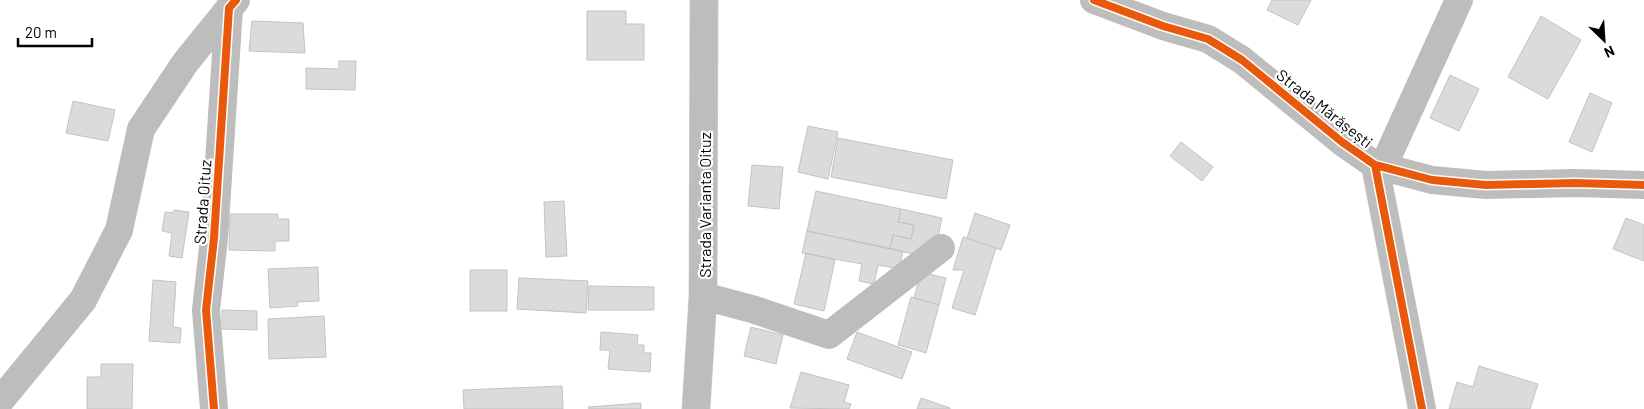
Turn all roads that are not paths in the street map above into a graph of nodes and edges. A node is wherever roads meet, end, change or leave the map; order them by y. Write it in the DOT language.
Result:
graph roads {
  1 [pos="704,0"];
  2 [pos="1094,0"];
  3 [pos="1459,0"];
  4 [pos="232,4"];
  5 [pos="1379,166"];
  6 [pos="1644,184"];
  7 [pos="941,248"];
  8 [pos="703,296"];
  9 [pos="0,401"];
  10 [pos="214,409"];
  11 [pos="696,409"];
  12 [pos="1422,409"];
  1 -- 8 [label="street, Strada Varianta Oituz"];
  2 -- 5 [label="street, Strada Mărășești"];
  3 -- 5 [label="street"];
  4 -- 9 [label="street"];
  4 -- 10 [label="street, Strada Oituz"];
  5 -- 6 [label="street, Strada Mărășești"];
  5 -- 12 [label="street"];
  7 -- 8 [label="street"];
  8 -- 11 [label="street, Strada Varianta Oituz"];
}
